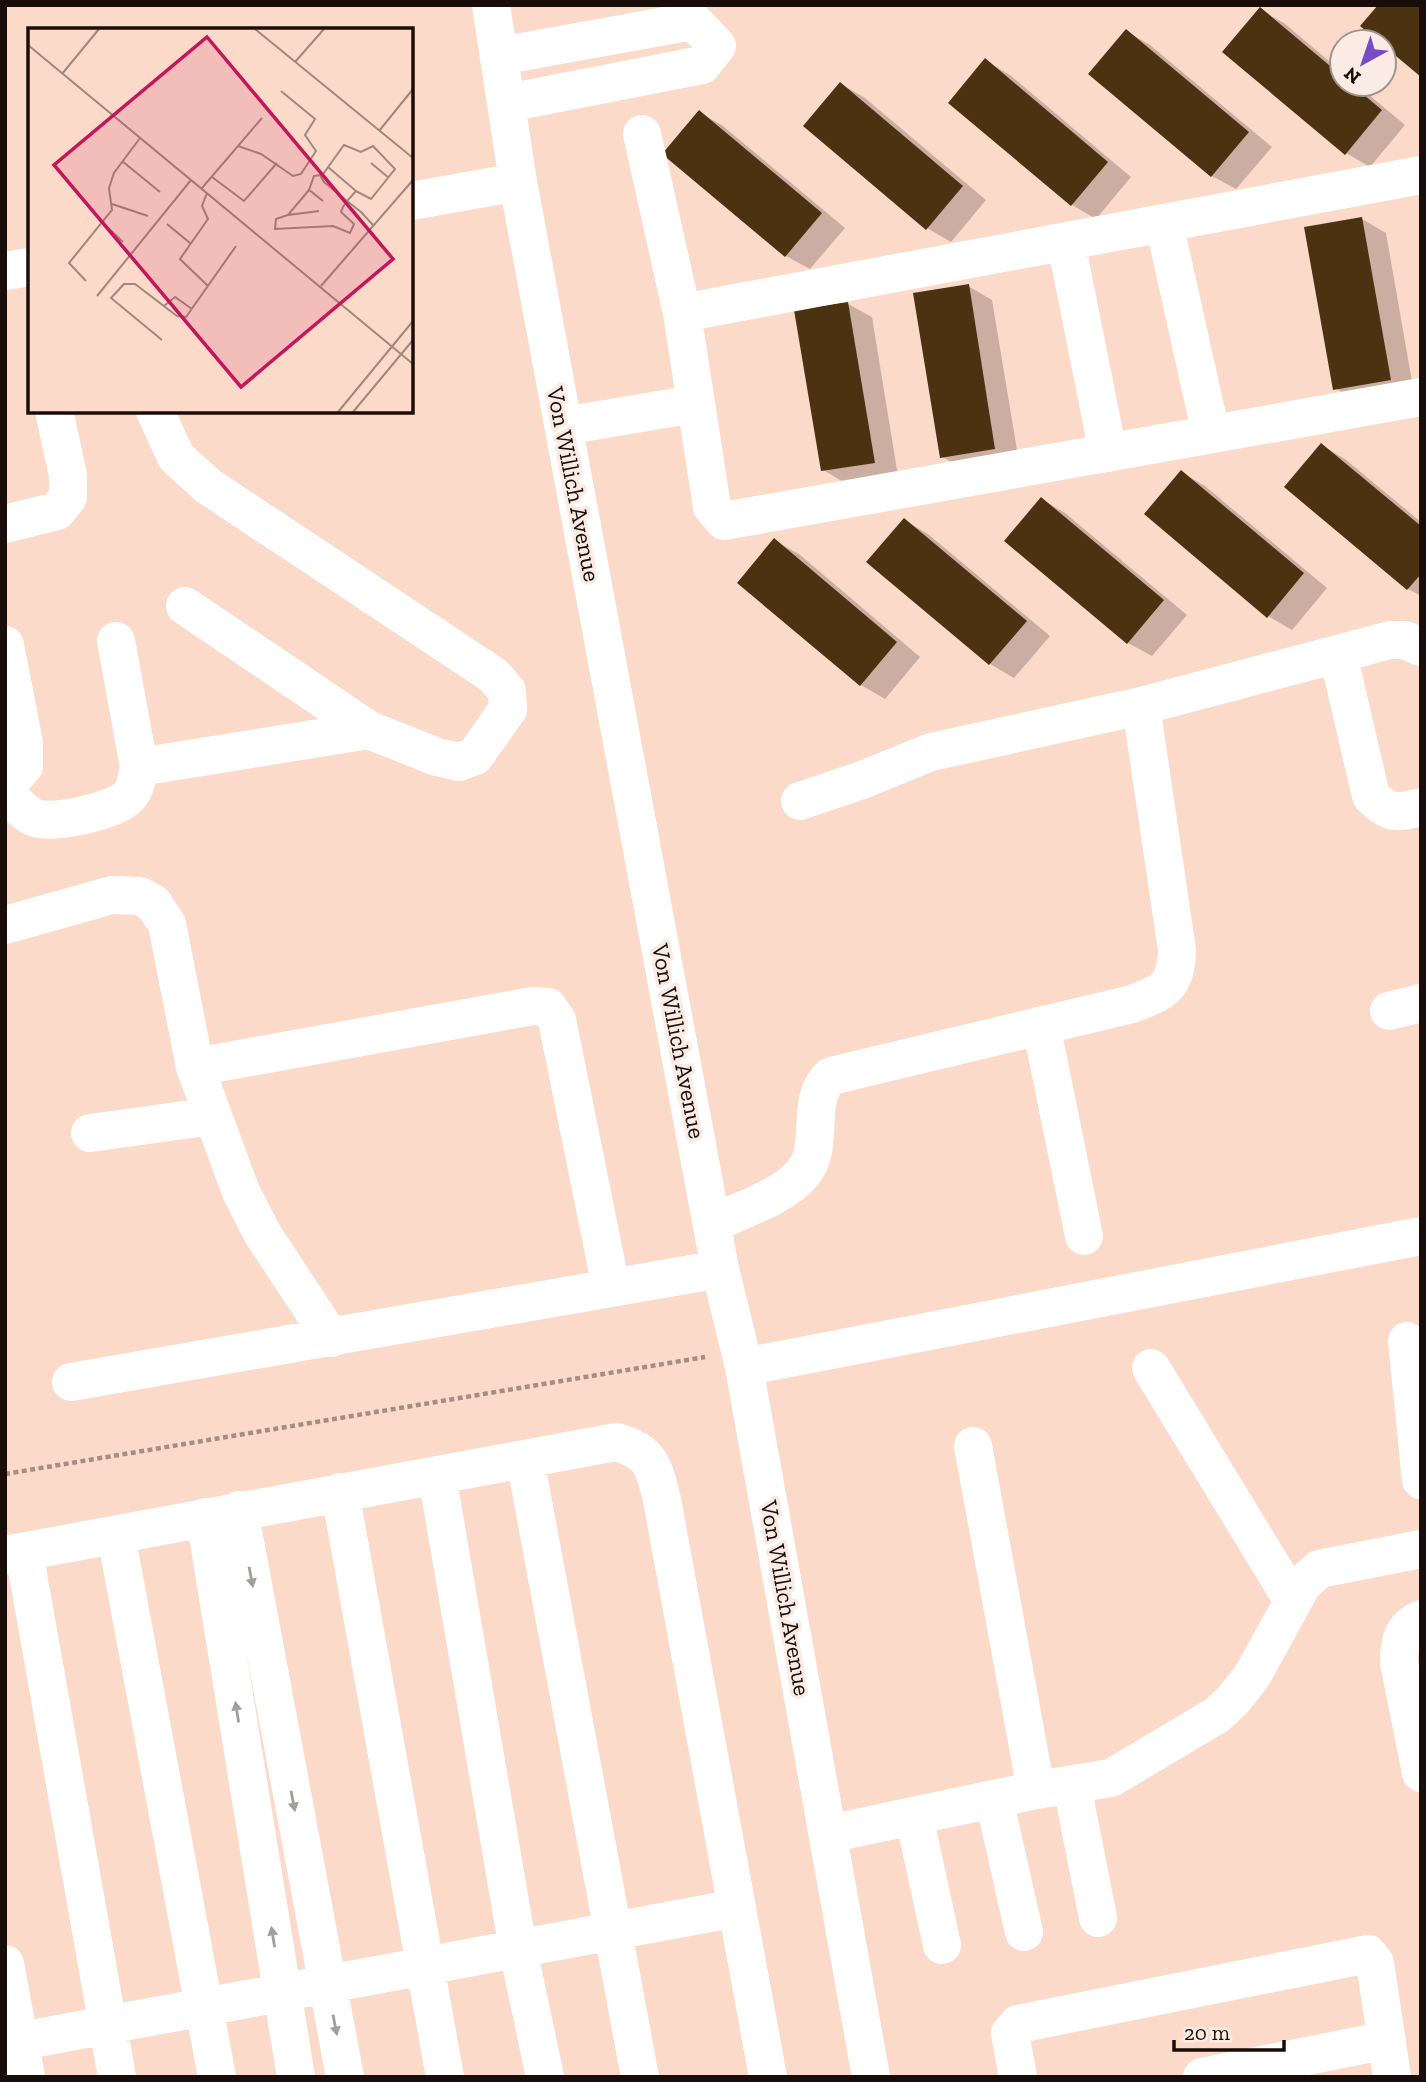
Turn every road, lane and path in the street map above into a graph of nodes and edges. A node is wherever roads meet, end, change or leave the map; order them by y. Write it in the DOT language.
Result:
graph roads {
  1 [pos="491,5"];
  2 [pos="500,56"];
  3 [pos="507,103"];
  4 [pos="642,134"];
  5 [pos="1421,176"];
  6 [pos="518,182"];
  7 [pos="413,201"];
  8 [pos="1164,223"];
  9 [pos="1066,242"];
  10 [pos="28,267"];
  11 [pos="5,271"];
  12 [pos="682,313"];
  13 [pos="1421,397"];
  14 [pos="694,404"];
  15 [pos="54,413"];
  16 [pos="156,413"];
  17 [pos="564,426"];
  18 [pos="1211,434"];
  19 [pos="1108,453"];
  20 [pos="5,524"];
  21 [pos="186,606"];
  22 [pos="116,641"];
  23 [pos="5,645"];
  24 [pos="1421,647"];
  25 [pos="1338,654"];
  26 [pos="1141,706"];
  27 [pos="369,730"];
  28 [pos="139,767"];
  29 [pos="5,789"];
  30 [pos="800,801"];
  31 [pos="1421,807"];
  32 [pos="5,925"];
  33 [pos="1041,1025"];
  34 [pos="195,1067"];
  35 [pos="213,1116"];
  36 [pos="90,1133"];
  37 [pos="713,1223"];
  38 [pos="1084,1236"];
  39 [pos="1421,1236"];
  40 [pos="720,1269"];
  41 [pos="611,1287"];
  42 [pos="331,1338"];
  43 [pos="1407,1341"];
  44 [pos="742,1359"];
  45 [pos="1150,1368"];
  46 [pos="71,1382"];
  47 [pos="973,1446"];
  48 [pos="525,1459"];
  49 [pos="5,1474"];
  50 [pos="437,1475"];
  51 [pos="1421,1480"];
  52 [pos="340,1492"];
  53 [pos="222,1514"];
  54 [pos="116,1535"];
  55 [pos="1421,1549"];
  56 [pos="15,1553"];
  57 [pos="1293,1601"];
  58 [pos="1421,1619"];
  59 [pos="1421,1773"];
  60 [pos="1054,1788"];
  61 [pos="994,1799"];
  62 [pos="914,1816"];
  63 [pos="828,1834"];
  64 [pos="737,1908"];
  65 [pos="1098,1918"];
  66 [pos="612,1931"];
  67 [pos="1024,1932"];
  68 [pos="942,1945"];
  69 [pos="518,1949"];
  70 [pos="5,1965"];
  71 [pos="426,1966"];
  72 [pos="327,1986"];
  73 [pos="283,1994"];
  74 [pos="202,2008"];
  75 [pos="107,2025"];
  76 [pos="17,2054"];
  77 [pos="1389,2059"];
  78 [pos="117,2077"];
  79 [pos="217,2077"];
  80 [pos="296,2077"];
  81 [pos="345,2077"];
  82 [pos="445,2077"];
  83 [pos="545,2077"];
  84 [pos="640,2077"];
  85 [pos="768,2077"];
  86 [pos="871,2077"];
  87 [pos="1018,2077"];
  88 [pos="1202,2077"];
  1 -- 2 [label="street, Von Willich Avenue"];
  2 -- 3 [label="street, Von Willich Avenue"];
  2 -- 3 [label="street"];
  3 -- 6 [label="street, Von Willich Avenue"];
  4 -- 12 [label="street"];
  5 -- 8 [label="street"];
  6 -- 7 [label="street"];
  6 -- 17 [label="street, Von Willich Avenue"];
  8 -- 9 [label="street"];
  8 -- 18 [label="street"];
  9 -- 12 [label="street"];
  9 -- 19 [label="street"];
  10 -- 11 [label="street"];
  12 -- 14 [label="street"];
  13 -- 18 [label="street"];
  14 -- 17 [label="street"];
  14 -- 19 [label="street"];
  15 -- 20 [label="street"];
  16 -- 27 [label="street"];
  17 -- 37 [label="street, Von Willich Avenue"];
  18 -- 19 [label="street"];
  21 -- 27 [label="street"];
  22 -- 28 [label="street"];
  23 -- 29 [label="street"];
  24 -- 25 [label="street"];
  25 -- 26 [label="street"];
  25 -- 31 [label="street"];
  26 -- 30 [label="street"];
  26 -- 33 [label="street"];
  27 -- 28 [label="street"];
  28 -- 29 [label="street"];
  32 -- 34 [label="street"];
  33 -- 37 [label="street"];
  33 -- 38 [label="street"];
  34 -- 35 [label="street"];
  34 -- 41 [label="street"];
  35 -- 36 [label="street"];
  35 -- 42 [label="street"];
  37 -- 40 [label="street, Von Willich Avenue"];
  39 -- 44 [label="street"];
  40 -- 41 [label="street"];
  40 -- 44 [label="street, Von Willich Avenue"];
  41 -- 42 [label="street"];
  42 -- 46 [label="street"];
  43 -- 51 [label="street"];
  44 -- 49 [label="path"];
  44 -- 63 [label="street, Von Willich Avenue"];
  45 -- 57 [label="street"];
  47 -- 60 [label="street"];
  48 -- 50 [label="street"];
  48 -- 64 [label="street"];
  48 -- 66 [label="street"];
  50 -- 52 [label="street"];
  50 -- 69 [label="street"];
  52 -- 53 [label="street"];
  52 -- 71 [label="street"];
  53 -- 54 [label="street"];
  53 -- 72 [label="street, one-way"];
  73 -- 53 [label="street, one-way"];
  54 -- 56 [label="street"];
  54 -- 74 [label="street"];
  55 -- 57 [label="street"];
  56 -- 75 [label="street"];
  57 -- 60 [label="street"];
  58 -- 59 [label="street"];
  60 -- 61 [label="street"];
  60 -- 65 [label="street"];
  61 -- 62 [label="street"];
  61 -- 67 [label="street"];
  62 -- 63 [label="street"];
  62 -- 68 [label="street"];
  63 -- 86 [label="street, Von Willich Avenue"];
  64 -- 66 [label="street"];
  64 -- 85 [label="street"];
  66 -- 69 [label="street"];
  66 -- 84 [label="street"];
  69 -- 71 [label="street"];
  69 -- 83 [label="street"];
  70 -- 76 [label="street"];
  71 -- 72 [label="street"];
  71 -- 82 [label="street"];
  72 -- 73 [label="street"];
  72 -- 81 [label="street, one-way"];
  73 -- 74 [label="street"];
  73 -- 80 [label="street"];
  74 -- 75 [label="street"];
  74 -- 79 [label="street"];
  75 -- 76 [label="street"];
  75 -- 78 [label="street"];
  77 -- 87 [label="street"];
  77 -- 88 [label="street"];
}
